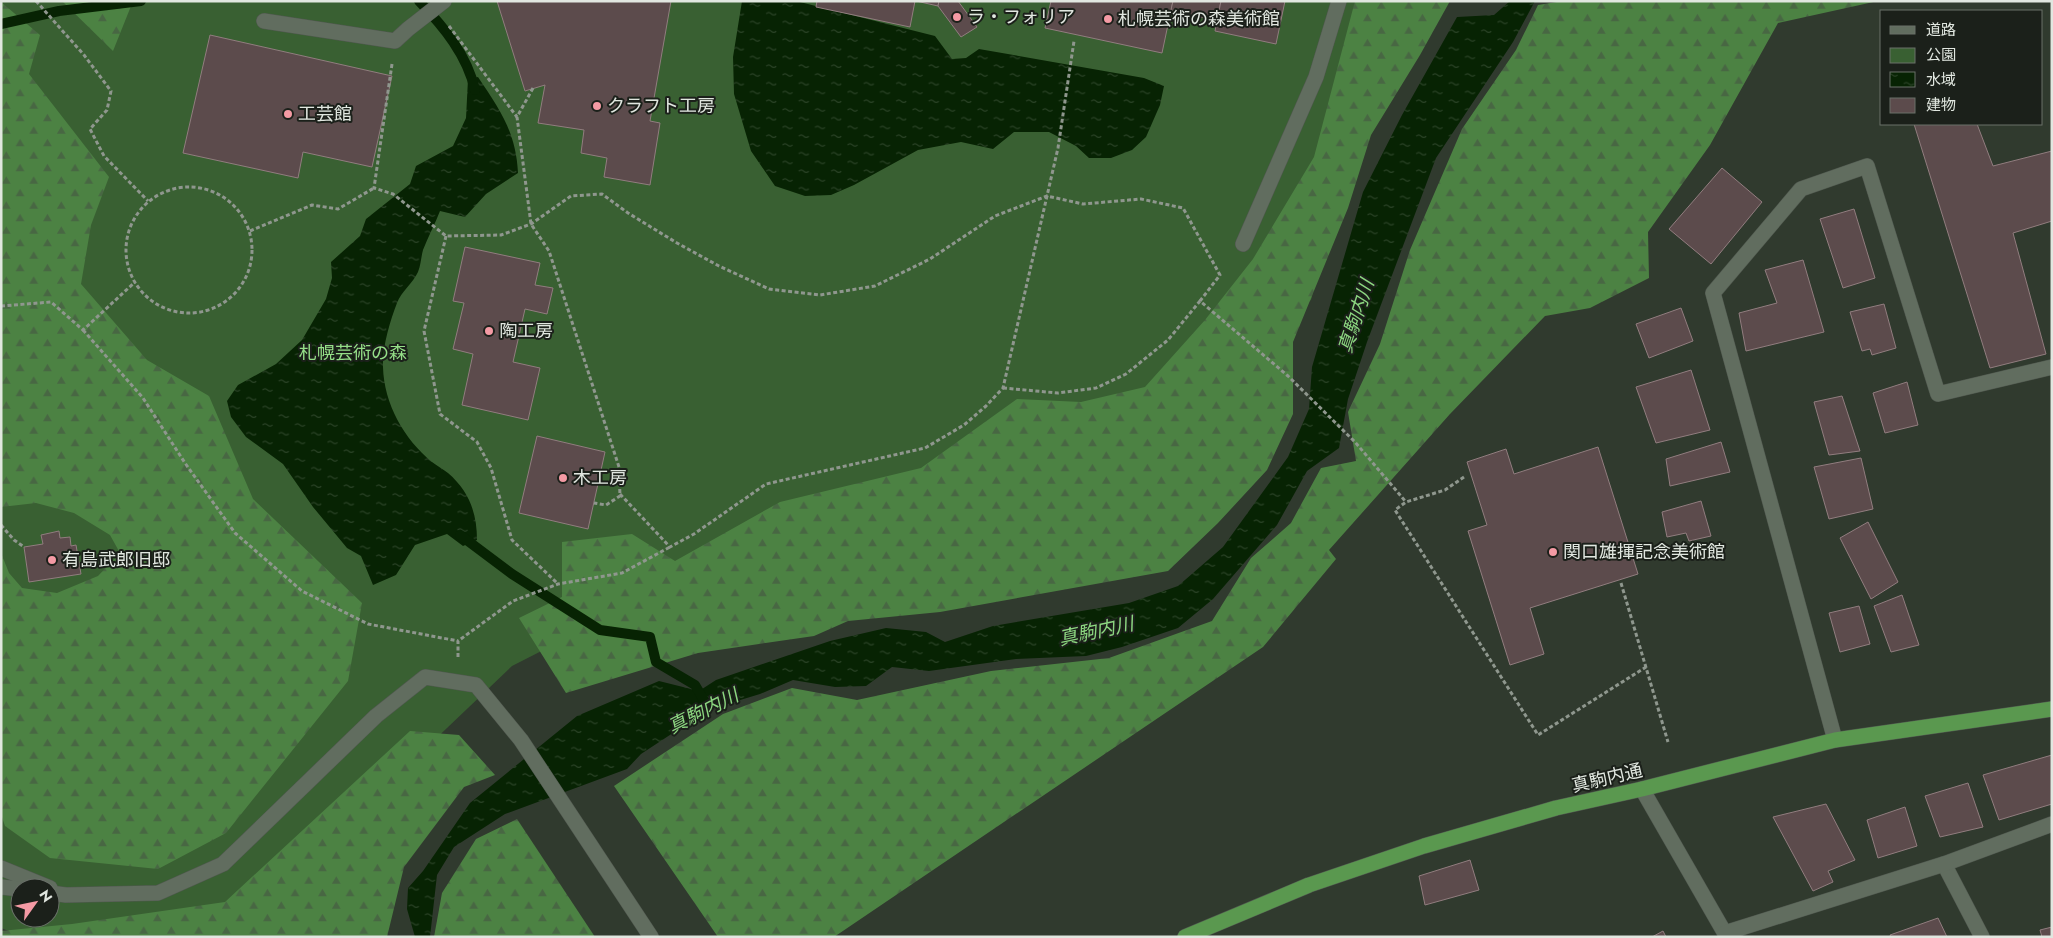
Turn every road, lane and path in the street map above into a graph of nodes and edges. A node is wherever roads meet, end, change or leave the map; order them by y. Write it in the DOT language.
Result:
graph roads {
  1 [pos="36,1"];
  2 [pos="444,1"];
  3 [pos="1339,1"];
  4 [pos="264,21"];
  5 [pos="446,22"];
  6 [pos="395,41"];
  7 [pos="1074,41"];
  8 [pos="533,88"];
  9 [pos="517,117"];
  10 [pos="374,188"];
  11 [pos="1047,196"];
  12 [pos="148,201"];
  13 [pos="531,224"];
  14 [pos="250,231"];
  15 [pos="446,236"];
  16 [pos="1243,244"];
  17 [pos="135,282"];
  18 [pos="1200,300"];
  19 [pos="1,306"];
  20 [pos="83,330"];
  21 [pos="2052,367"];
  22 [pos="1003,388"];
  23 [pos="1464,477"];
  24 [pos="620,494"];
  25 [pos="1406,502"];
  26 [pos="594,504"];
  27 [pos="1,525"];
  28 [pos="24,547"];
  29 [pos="670,547"];
  30 [pos="1621,583"];
  31 [pos="558,584"];
  32 [pos="458,641"];
  33 [pos="1646,667"];
  34 [pos="457,682"];
  35 [pos="2052,709"];
  36 [pos="1834,740"];
  37 [pos="1668,742"];
  38 [pos="1642,789"];
  39 [pos="2052,824"];
  40 [pos="1944,864"];
  41 [pos="1,868"];
  42 [pos="26,878"];
  43 [pos="60,892"];
  44 [pos="60,894"];
  45 [pos="66,895"];
  46 [pos="1726,935"];
  47 [pos="651,937"];
  48 [pos="1185,937"];
  49 [pos="1982,937"];
  1 -- 12 [label="path"];
  2 -- 6 [label="street"];
  3 -- 16 [label="street"];
  4 -- 6 [label="street"];
  5 -- 9 [label="path"];
  6 -- 10 [label="path"];
  7 -- 11 [label="path"];
  8 -- 9 [label="path"];
  9 -- 13 [label="path"];
  10 -- 14 [label="path"];
  10 -- 15 [label="path"];
  11 -- 13 [label="path"];
  11 -- 18 [label="path"];
  11 -- 22 [label="path"];
  12 -- 14 [label="path"];
  12 -- 17 [label="path"];
  13 -- 15 [label="path"];
  13 -- 24 [label="path"];
  14 -- 17 [label="path"];
  15 -- 31 [label="path"];
  17 -- 20 [label="path"];
  18 -- 22 [label="path"];
  18 -- 25 [label="path"];
  19 -- 20 [label="path"];
  20 -- 32 [label="path"];
  21 -- 36 [label="street"];
  22 -- 29 [label="path"];
  23 -- 25 [label="path"];
  24 -- 26 [label="path"];
  24 -- 29 [label="path"];
  25 -- 33 [label="path"];
  27 -- 28 [label="path"];
  29 -- 31 [label="path"];
  30 -- 33 [label="path"];
  31 -- 32 [label="path"];
  32 -- 34 [label="path"];
  33 -- 37 [label="path"];
  34 -- 45 [label="street"];
  34 -- 47 [label="street"];
  35 -- 36 [label="highway, 真駒内通"];
  36 -- 38 [label="highway, 真駒内通"];
  38 -- 46 [label="street"];
  38 -- 48 [label="highway, 真駒内通"];
  39 -- 40 [label="street"];
  40 -- 46 [label="street"];
  40 -- 49 [label="street"];
  41 -- 42 [label="street"];
  43 -- 45 [label="street"];
  44 -- 45 [label="street"];
}
